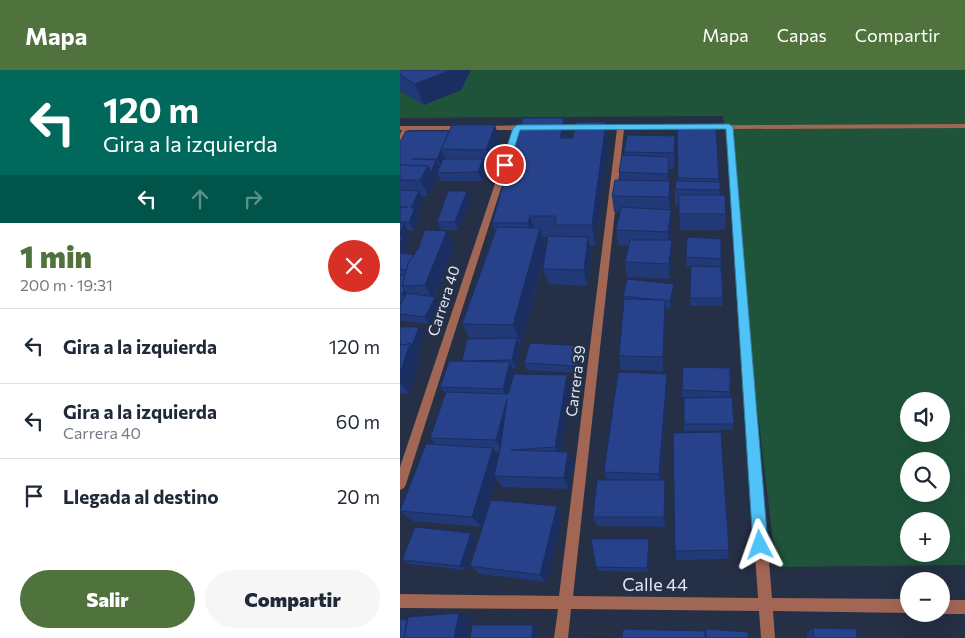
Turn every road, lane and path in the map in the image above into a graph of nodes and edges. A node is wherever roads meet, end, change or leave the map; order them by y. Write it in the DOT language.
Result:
graph roads {
  1 [pos="965,126"];
  2 [pos="621,127"];
  3 [pos="729,127"];
  4 [pos="404,128"];
  5 [pos="517,128"];
  6 [pos="400,141"];
  7 [pos="400,484"];
  8 [pos="400,602"];
  9 [pos="565,603"];
  10 [pos="765,605"];
  11 [pos="900,606"];
  12 [pos="950,606"];
  13 [pos="965,607"];
  14 [pos="561,638"];
  15 [pos="768,638"];
  1 -- 3 [label="street"];
  2 -- 3 [label="street"];
  2 -- 5 [label="street"];
  2 -- 9 [label="street, Carrera 39"];
  3 -- 10 [label="street"];
  4 -- 5 [label="street"];
  4 -- 6 [label="street"];
  5 -- 7 [label="street, Carrera 40"];
  8 -- 9 [label="street, Calle 44"];
  9 -- 10 [label="street, Calle 44"];
  9 -- 14 [label="street, Carrera 39"];
  10 -- 11 [label="street, Calle 44"];
  10 -- 15 [label="street"];
  12 -- 13 [label="street"];
}
